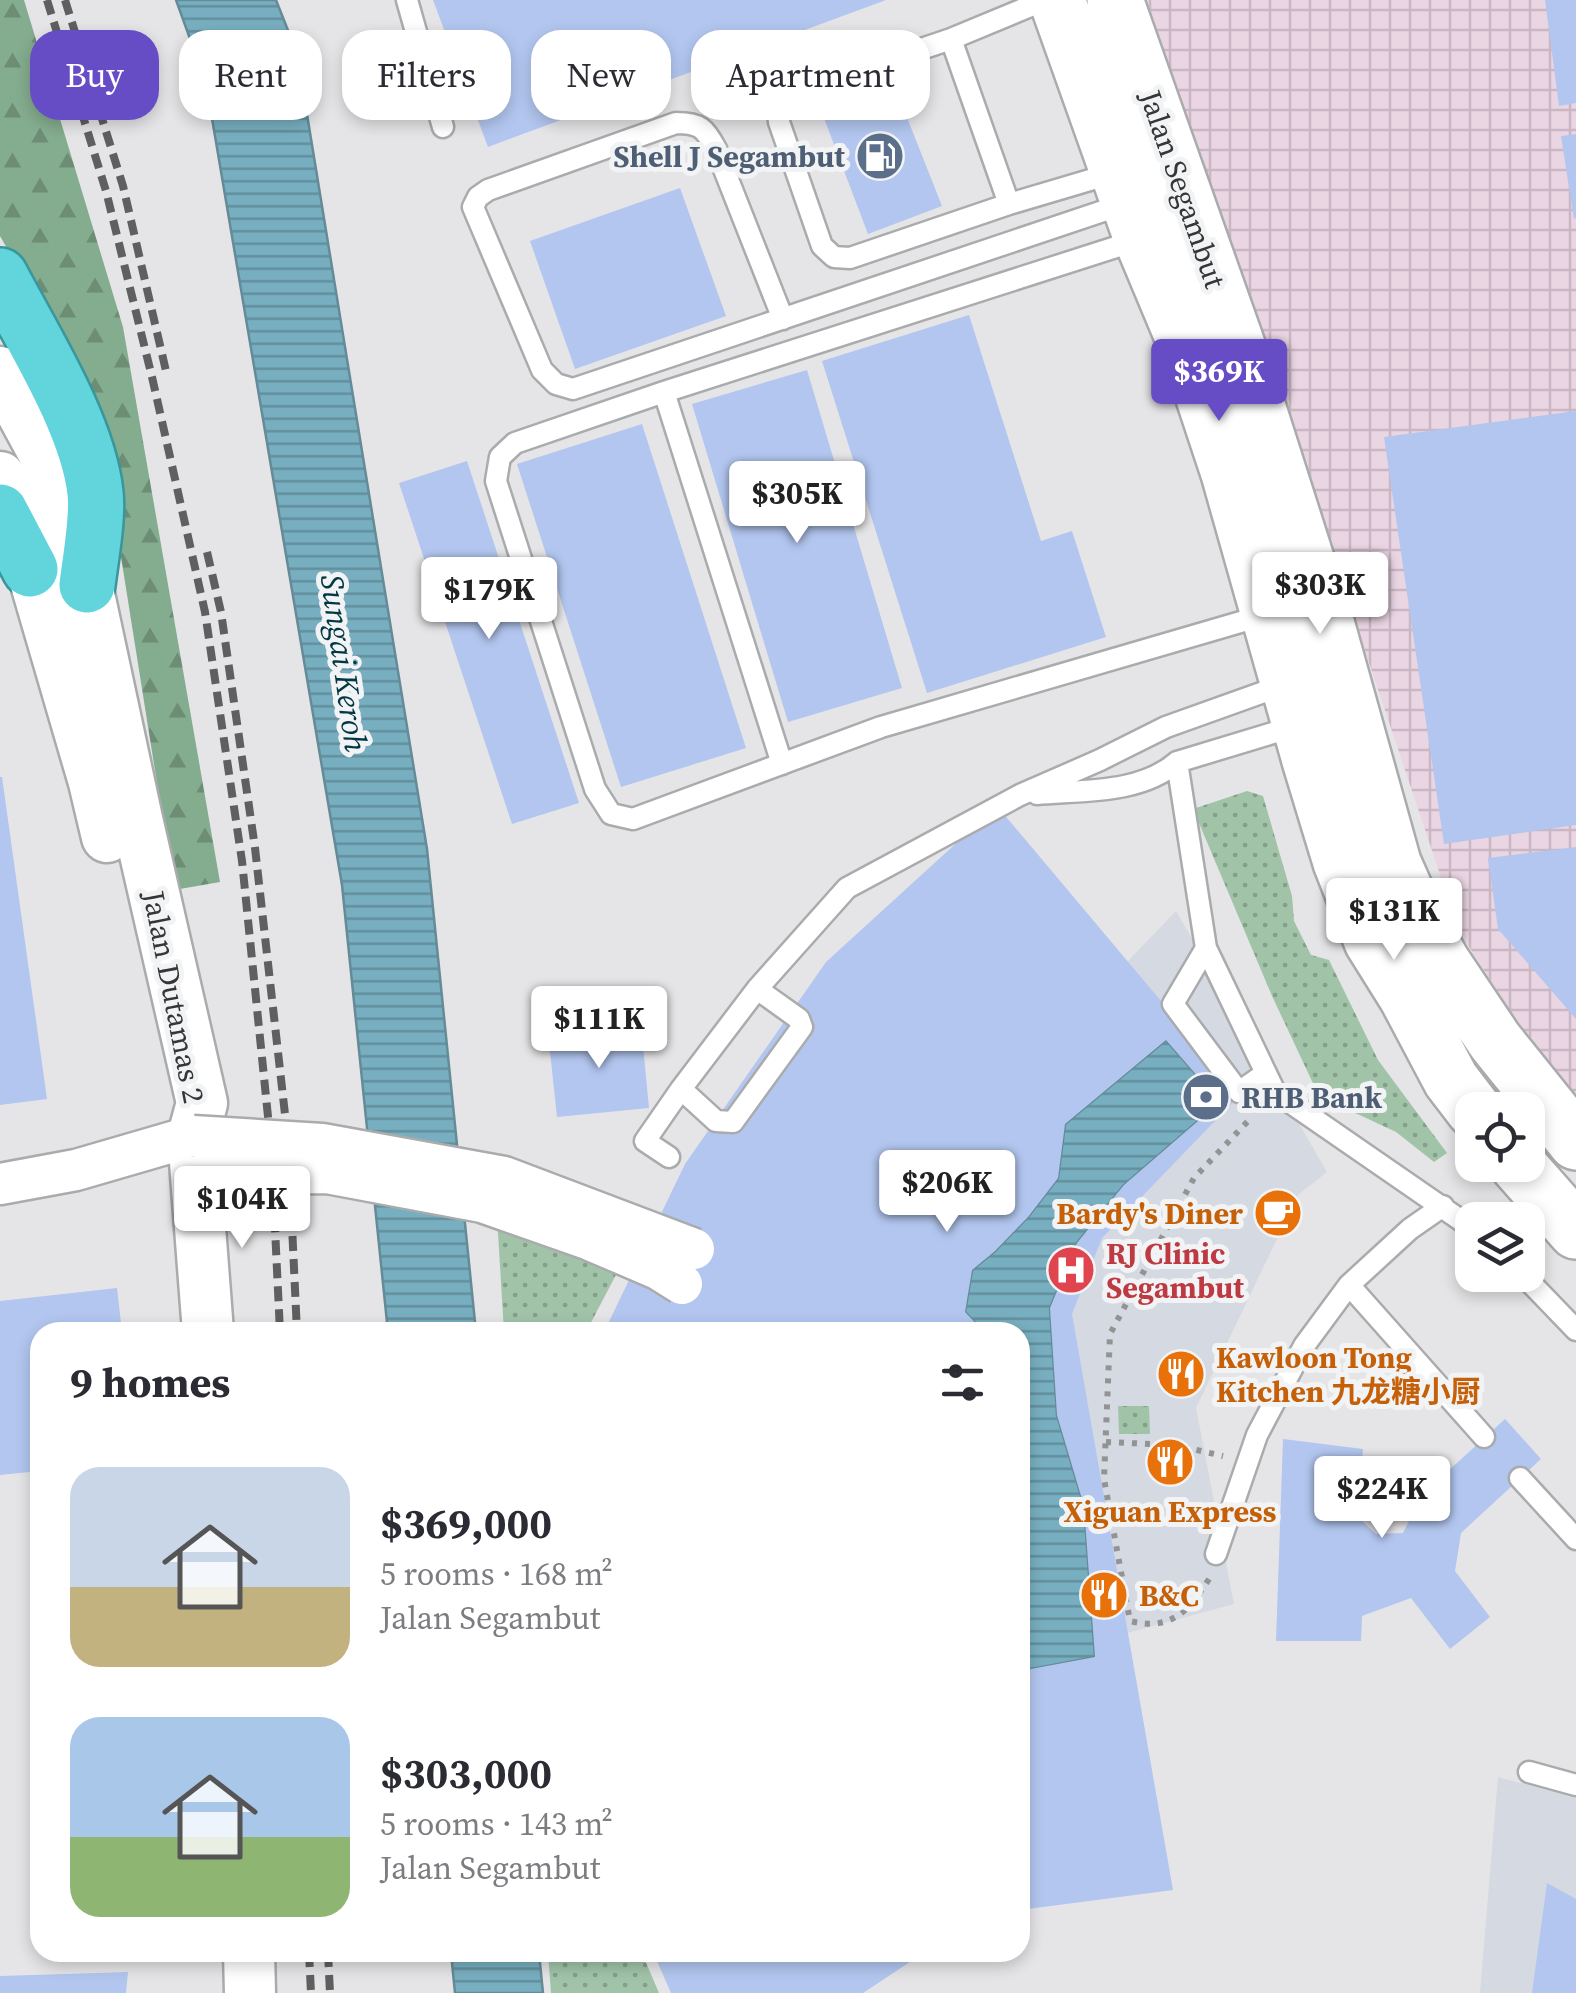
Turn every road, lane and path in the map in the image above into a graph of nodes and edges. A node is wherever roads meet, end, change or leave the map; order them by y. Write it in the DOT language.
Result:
graph roads {
  1 [pos="407,0"];
  2 [pos="1046,0"];
  3 [pos="1057,0"];
  4 [pos="1116,0"];
  5 [pos="951,39"];
  6 [pos="443,127"];
  7 [pos="1142,183"];
  8 [pos="1010,204"];
  9 [pos="0,276"];
  10 [pos="783,319"];
  11 [pos="0,372"];
  12 [pos="664,392"];
  13 [pos="0,477"];
  14 [pos="0,512"];
  15 [pos="30,570"];
  16 [pos="87,585"];
  17 [pos="1270,614"];
  18 [pos="1319,697"];
  19 [pos="1177,762"];
  20 [pos="782,764"];
  21 [pos="1020,795"];
  22 [pos="1206,948"];
  23 [pos="757,988"];
  24 [pos="1407,997"];
  25 [pos="1270,1083"];
  26 [pos="680,1090"];
  27 [pos="1460,1092"];
  28 [pos="1483,1092"];
  29 [pos="1576,1142"];
  30 [pos="195,1156"];
  31 [pos="669,1158"];
  32 [pos="1545,1165"];
  33 [pos="1533,1182"];
  34 [pos="0,1184"];
  35 [pos="1576,1201"];
  36 [pos="1443,1206"];
  37 [pos="1455,1215"];
  38 [pos="1576,1231"];
  39 [pos="688,1266"];
  40 [pos="1349,1285"];
  41 [pos="1539,1292"];
  42 [pos="207,1322"];
  43 [pos="1576,1330"];
  44 [pos="1484,1438"];
  45 [pos="1106,1442"];
  46 [pos="1248,1462"];
  47 [pos="1520,1478"];
  48 [pos="1576,1539"];
  49 [pos="1216,1554"];
  50 [pos="1529,1772"];
  51 [pos="1576,1784"];
  52 [pos="249,1962"];
  53 [pos="250,1993"];
  1 -- 6 [label="lane"];
  2 -- 5 [label="lane"];
  3 -- 7 [label="main road, Jalan Segambut"];
  4 -- 7 [label="main road, Jalan Segambut"];
  5 -- 8 [label="lane"];
  5 -- 8 [label="lane"];
  7 -- 8 [label="lane"];
  7 -- 10 [label="lane"];
  7 -- 12 [label="lane"];
  7 -- 17 [label="main road, Jalan Segambut"];
  7 -- 18 [label="main road, Jalan Segambut"];
  9 -- 16 [label="highway"];
  10 -- 10 [label="lane"];
  11 -- 16 [label="street, Jalan Dutamas 2"];
  12 -- 20 [label="lane"];
  12 -- 20 [label="lane"];
  13 -- 15 [label="street, Jalan Dutamas 2"];
  14 -- 15 [label="highway"];
  15 -- 30 [label="street, Jalan Dutamas 2"];
  16 -- 30 [label="street, Jalan Dutamas 2"];
  17 -- 18 [label="main road, Jalan Segambut"];
  17 -- 20 [label="lane"];
  18 -- 19 [label="lane"];
  18 -- 21 [label="lane"];
  18 -- 24 [label="main road, Jalan Segambut"];
  18 -- 29 [label="main road, Jalan Segambut"];
  19 -- 21 [label="lane"];
  19 -- 22 [label="lane"];
  21 -- 23 [label="lane"];
  22 -- 25 [label="lane"];
  22 -- 25 [label="lane"];
  23 -- 26 [label="lane"];
  23 -- 26 [label="lane"];
  24 -- 27 [label="main road, Jalan Segambut"];
  24 -- 28 [label="main road"];
  25 -- 36 [label="lane"];
  25 -- 45 [label="path"];
  26 -- 31 [label="lane"];
  30 -- 34 [label="street"];
  30 -- 39 [label="street, bridge"];
  30 -- 42 [label="street"];
  32 -- 35 [label="main road"];
  33 -- 38 [label="main road"];
  36 -- 37 [label="lane"];
  36 -- 40 [label="lane"];
  40 -- 44 [label="lane"];
  40 -- 46 [label="lane"];
  41 -- 43 [label="lane"];
  45 -- 46 [label="path"];
  45 -- 49 [label="path"];
  46 -- 49 [label="lane"];
  47 -- 48 [label="lane"];
  50 -- 51 [label="lane"];
  52 -- 53 [label="street"];
}
